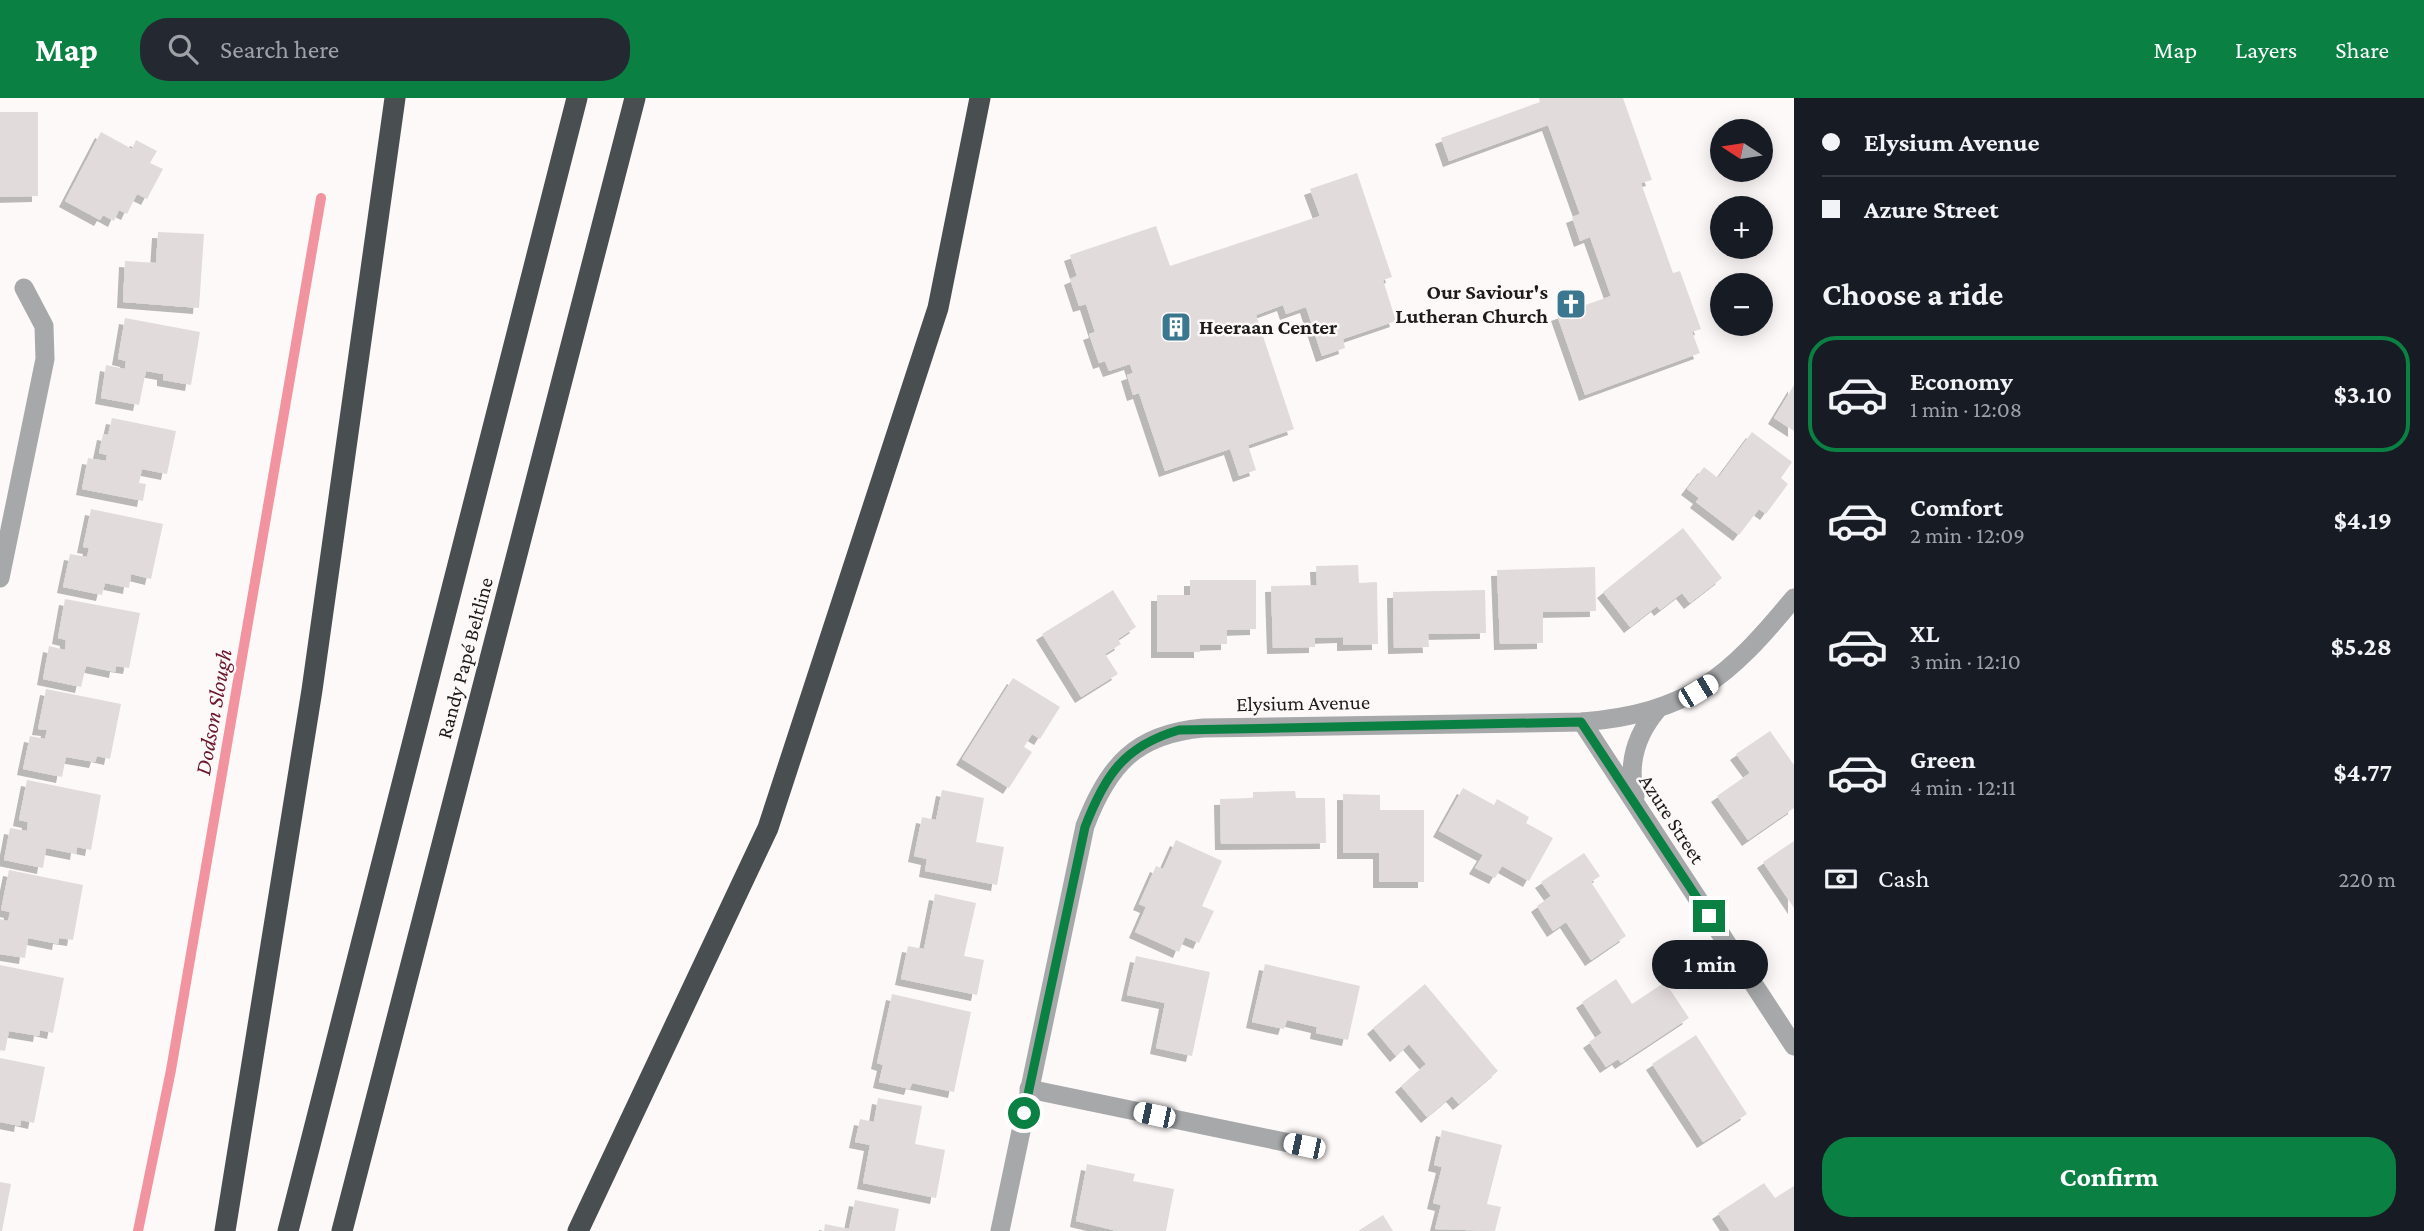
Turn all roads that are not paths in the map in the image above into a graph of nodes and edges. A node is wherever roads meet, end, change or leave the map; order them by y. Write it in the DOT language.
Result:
graph roads {
  1 [pos="395,98"];
  2 [pos="577,98"];
  3 [pos="635,98"];
  4 [pos="980,98"];
  5 [pos="24,288"];
  6 [pos="0,578"];
  7 [pos="1794,598"];
  8 [pos="1657,710"];
  9 [pos="1581,722"];
  10 [pos="1638,808"];
  11 [pos="1794,1046"];
  12 [pos="1030,1089"];
  13 [pos="1304,1146"];
  14 [pos="225,1231"];
  15 [pos="288,1231"];
  16 [pos="342,1231"];
  17 [pos="578,1231"];
  18 [pos="1000,1231"];
  1 -- 14 [label="highway"];
  2 -- 15 [label="highway, Randy Papé Beltline"];
  3 -- 16 [label="highway, Randy Papé Beltline"];
  4 -- 17 [label="highway"];
  5 -- 6 [label="street"];
  7 -- 8 [label="street, Elysium Avenue"];
  8 -- 9 [label="street, Elysium Avenue"];
  8 -- 10 [label="street"];
  9 -- 10 [label="street, Azure Street"];
  9 -- 12 [label="street, Elysium Avenue"];
  10 -- 11 [label="street, Azure Street"];
  12 -- 13 [label="street"];
  12 -- 18 [label="street, Elysium Avenue"];
}
